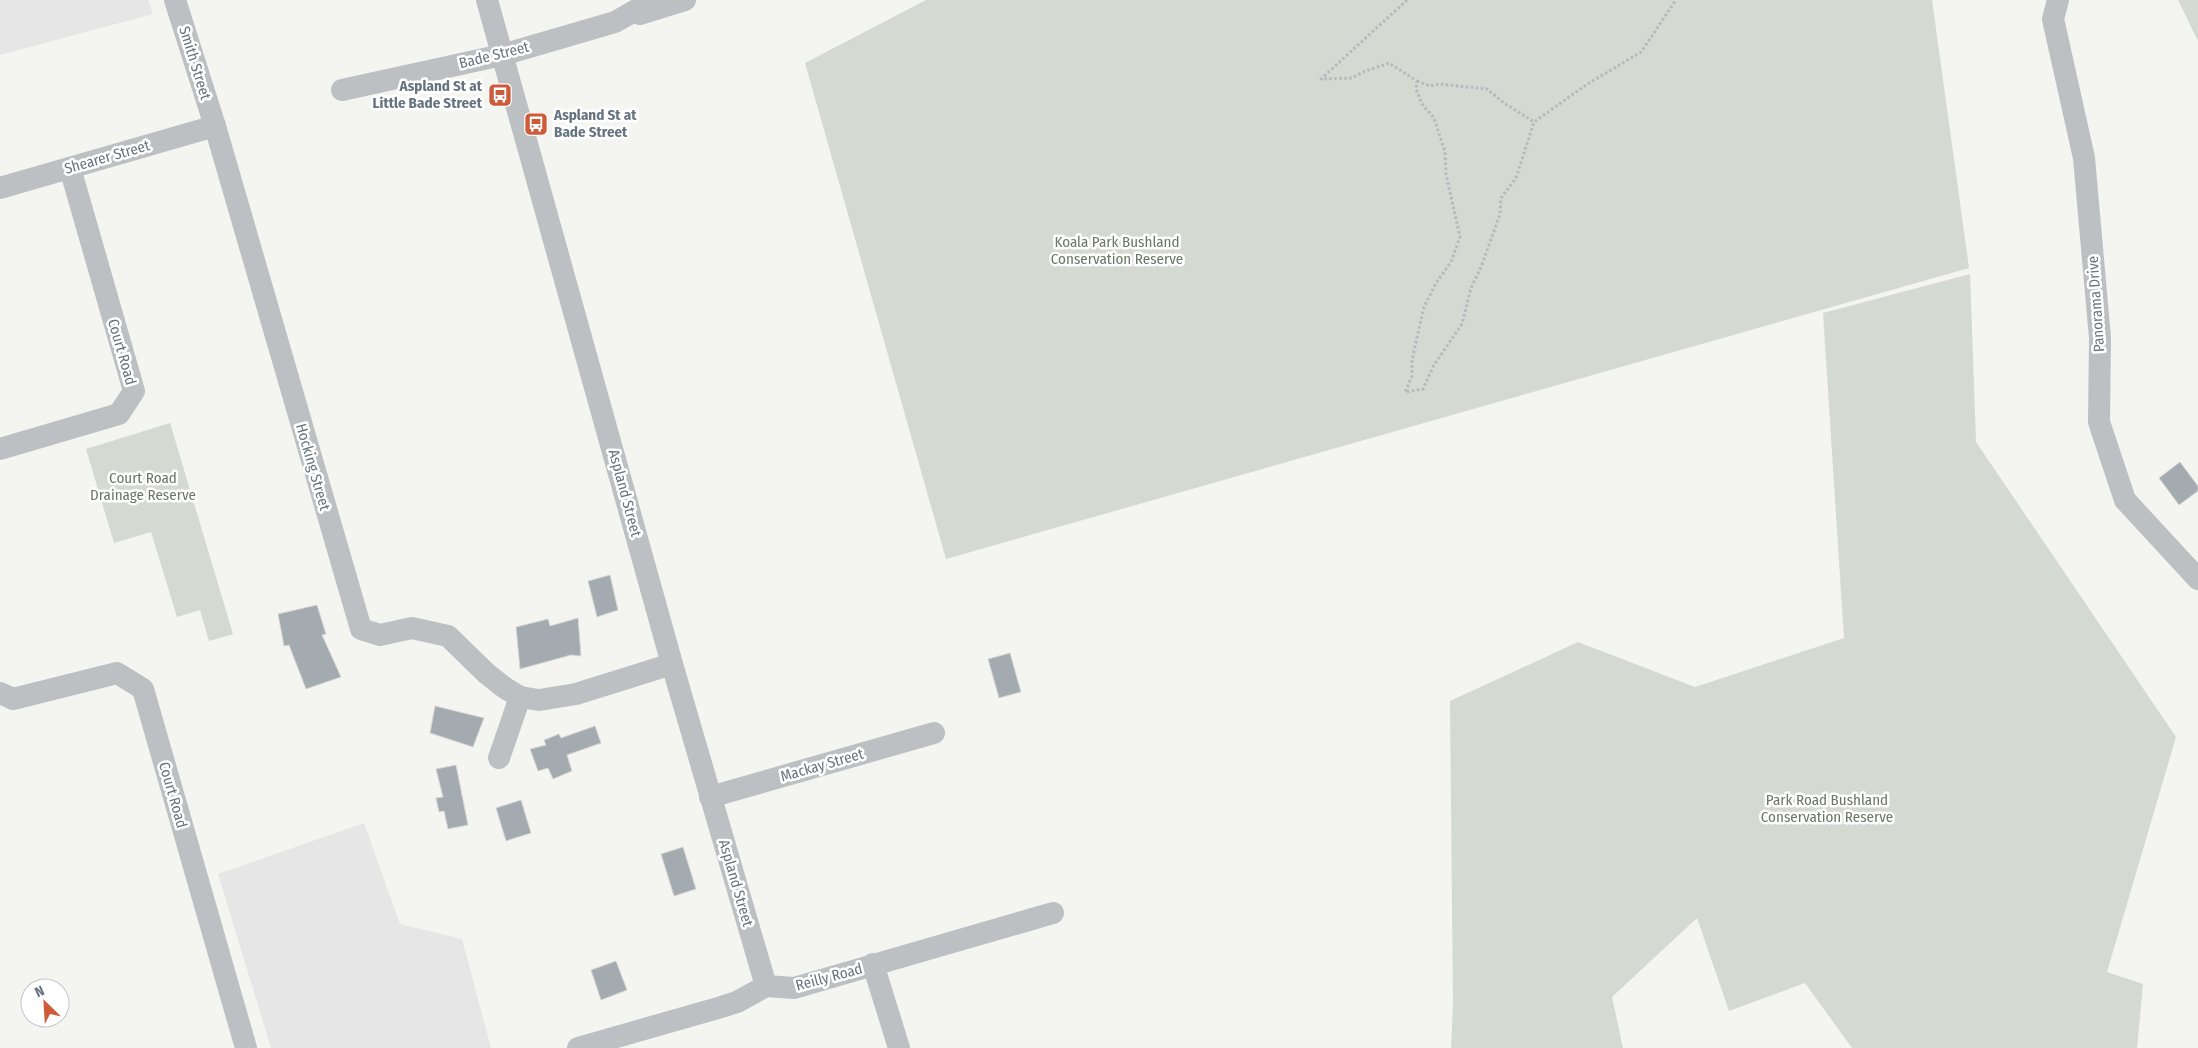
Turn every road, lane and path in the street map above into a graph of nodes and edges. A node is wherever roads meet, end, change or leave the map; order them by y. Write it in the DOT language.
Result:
graph roads {
  1 [pos="175,0"];
  2 [pos="488,0"];
  3 [pos="654,0"];
  4 [pos="685,0"];
  5 [pos="1407,0"];
  6 [pos="1676,0"];
  7 [pos="2058,0"];
  8 [pos="615,22"];
  9 [pos="502,55"];
  10 [pos="1417,81"];
  11 [pos="342,90"];
  12 [pos="1534,122"];
  13 [pos="214,126"];
  14 [pos="70,168"];
  15 [pos="0,188"];
  16 [pos="0,448"];
  17 [pos="2198,579"];
  18 [pos="672,664"];
  19 [pos="0,693"];
  20 [pos="520,697"];
  21 [pos="934,733"];
  22 [pos="499,758"];
  23 [pos="710,797"];
  24 [pos="1053,913"];
  25 [pos="873,964"];
  26 [pos="766,986"];
  27 [pos="246,1048"];
  28 [pos="578,1048"];
  29 [pos="899,1048"];
  1 -- 13 [label="street, Smith Street"];
  2 -- 9 [label="street, Aspland Street"];
  3 -- 8 [label="street, Bade Street"];
  4 -- 8 [label="street, Bade Street"];
  5 -- 10 [label="path"];
  6 -- 12 [label="path"];
  7 -- 17 [label="street, Panorama Drive"];
  8 -- 9 [label="street, Bade Street"];
  9 -- 11 [label="street, Bade Street"];
  9 -- 18 [label="street, Aspland Street"];
  10 -- 12 [label="path"];
  10 -- 12 [label="path"];
  13 -- 14 [label="street, Shearer Street"];
  13 -- 20 [label="street, Hocking Street"];
  14 -- 15 [label="street, Shearer Street"];
  14 -- 16 [label="street, Court Road"];
  18 -- 20 [label="street"];
  18 -- 23 [label="street, Aspland Street"];
  19 -- 27 [label="street, Court Road"];
  20 -- 22 [label="street"];
  21 -- 23 [label="street, Mackay Street"];
  23 -- 26 [label="street, Aspland Street"];
  24 -- 25 [label="street, Reilly Road"];
  25 -- 26 [label="street, Reilly Road"];
  25 -- 29 [label="street"];
  26 -- 28 [label="street"];
}
